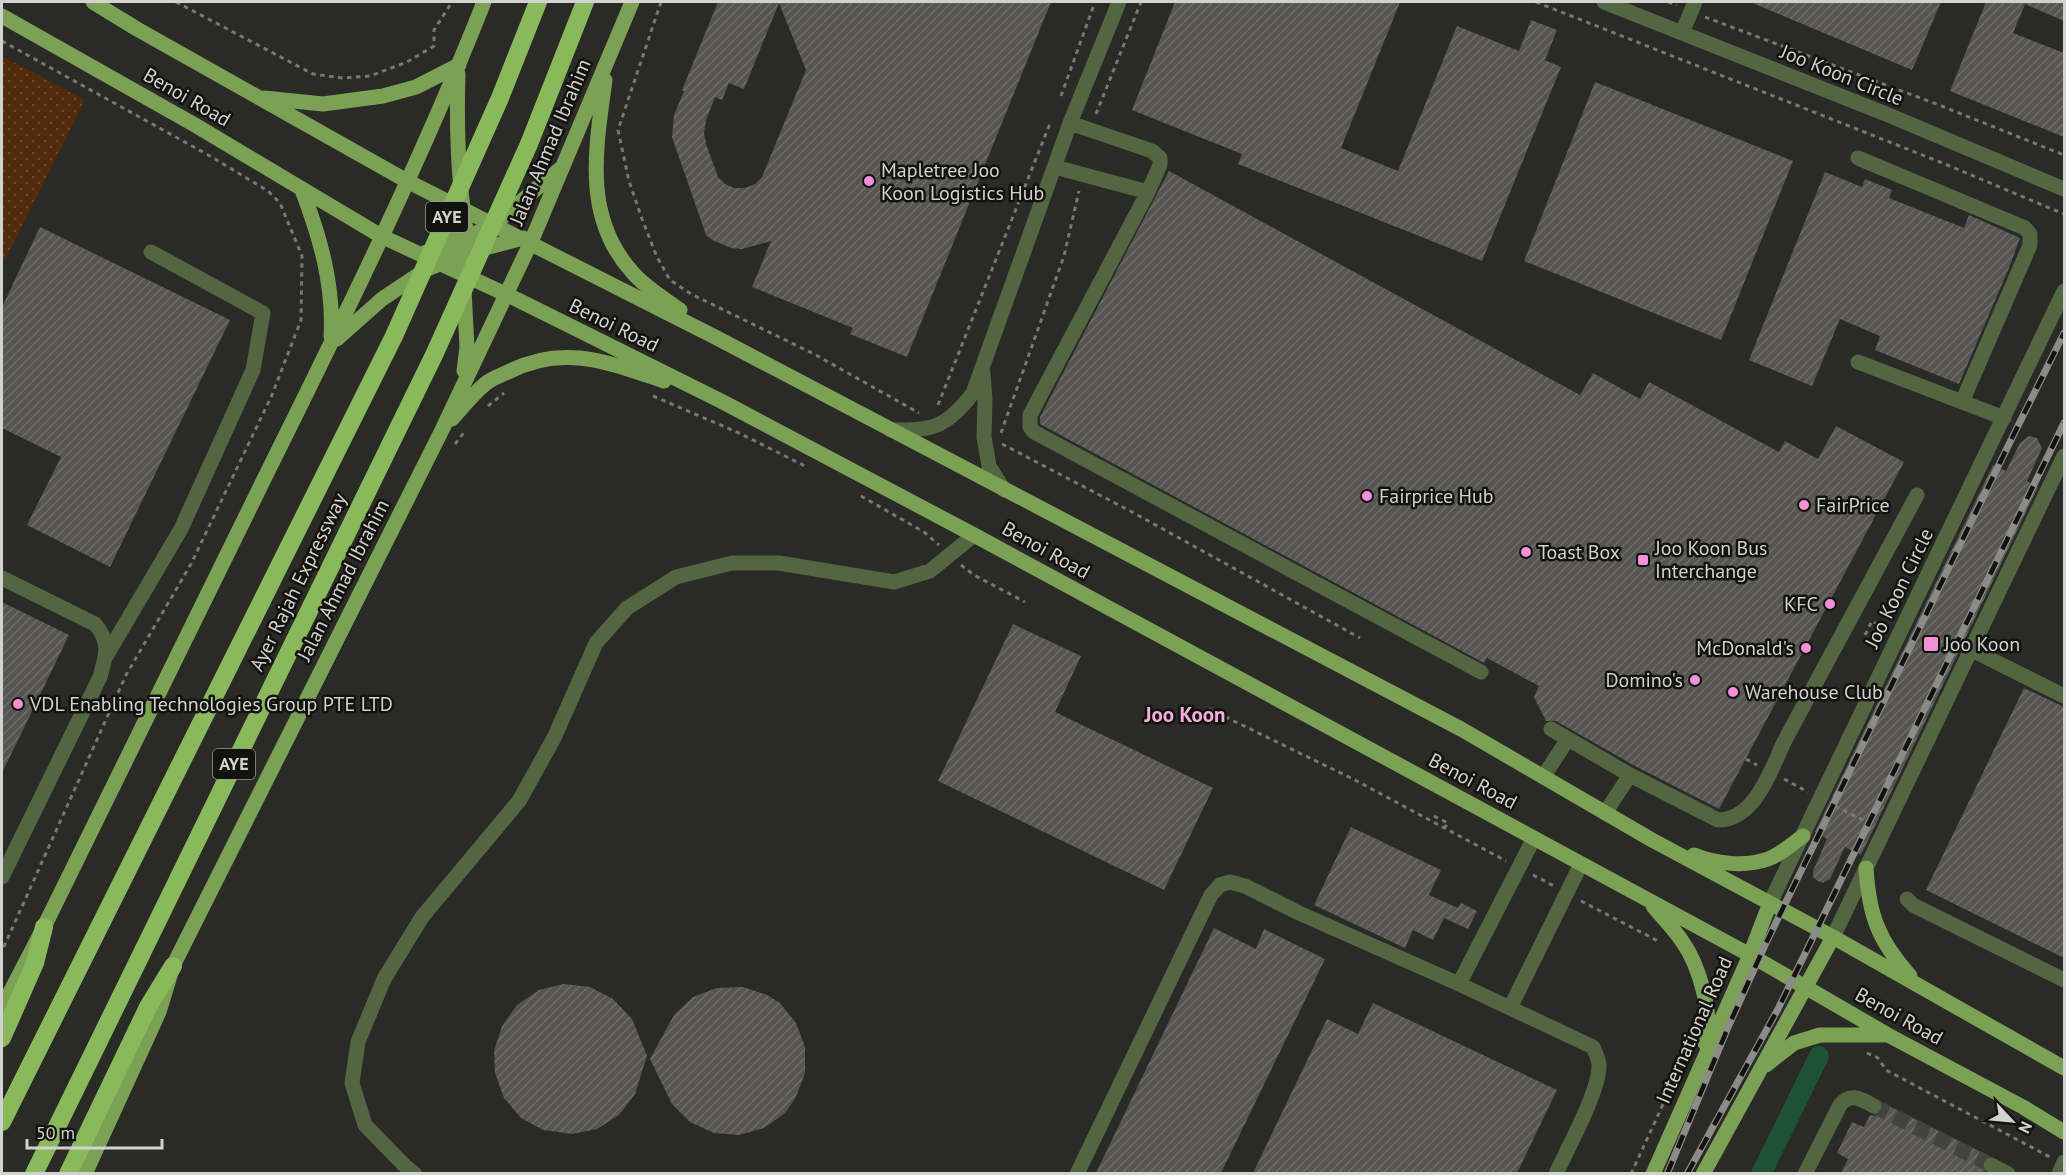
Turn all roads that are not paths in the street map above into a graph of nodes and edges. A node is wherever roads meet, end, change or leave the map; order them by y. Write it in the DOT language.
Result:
graph roads {
  1 [pos="93,2"];
  2 [pos="484,2"];
  3 [pos="538,2"];
  4 [pos="585,2"];
  5 [pos="632,2"];
  6 [pos="1119,2"];
  7 [pos="1604,2"];
  8 [pos="1693,6"];
  9 [pos="2,16"];
  10 [pos="1682,33"];
  11 [pos="607,62"];
  12 [pos="459,64"];
  13 [pos="258,97"];
  14 [pos="1070,123"];
  15 [pos="1858,158"];
  16 [pos="562,167"];
  17 [pos="1055,167"];
  18 [pos="407,181"];
  19 [pos="2064,189"];
  20 [pos="302,190"];
  21 [pos="1148,192"];
  22 [pos="441,197"];
  23 [pos="462,208"];
  24 [pos="494,224"];
  25 [pos="381,236"];
  26 [pos="527,240"];
  27 [pos="462,248"];
  28 [pos="151,252"];
  29 [pos="419,254"];
  30 [pos="440,264"];
  31 [pos="461,274"];
  32 [pos="477,282"];
  33 [pos="2064,291"];
  34 [pos="504,295"];
  35 [pos="717,338"];
  36 [pos="330,345"];
  37 [pos="1858,363"];
  38 [pos="982,367"];
  39 [pos="462,385"];
  40 [pos="721,401"];
  41 [pos="1962,402"];
  42 [pos="2004,418"];
  43 [pos="442,430"];
  44 [pos="891,430"];
  45 [pos="2064,456"];
  46 [pos="1004,490"];
  47 [pos="1917,495"];
  48 [pos="974,535"];
  49 [pos="2,578"];
  50 [pos="1972,650"];
  51 [pos="105,658"];
  52 [pos="1481,672"];
  53 [pos="2064,696"];
  54 [pos="1551,729"];
  55 [pos="1568,739"];
  56 [pos="1630,775"];
  57 [pos="1543,777"];
  58 [pos="1605,813"];
  59 [pos="1803,836"];
  60 [pos="1534,838"];
  61 [pos="1652,840"];
  62 [pos="1581,864"];
  63 [pos="1866,868"];
  64 [pos="2,877"];
  65 [pos="1907,898"];
  66 [pos="1647,899"];
  67 [pos="1770,903"];
  68 [pos="44,927"];
  69 [pos="1833,937"];
  70 [pos="1750,955"];
  71 [pos="173,966"];
  72 [pos="2064,980"];
  73 [pos="1459,984"];
  74 [pos="1918,984"];
  75 [pos="1806,987"];
  76 [pos="2,1008"];
  77 [pos="1510,1008"];
  78 [pos="1888,1035"];
  79 [pos="2,1038"];
  80 [pos="2064,1068"];
  81 [pos="1759,1070"];
  82 [pos="1692,1084"];
  83 [pos="1874,1106"];
  84 [pos="2,1122"];
  85 [pos="2064,1132"];
  86 [pos="1991,1165"];
  87 [pos="34,1173"];
  88 [pos="68,1173"];
  89 [pos="85,1173"];
  90 [pos="415,1173"];
  91 [pos="1077,1173"];
  92 [pos="1556,1173"];
  93 [pos="1653,1173"];
  94 [pos="1703,1173"];
  95 [pos="1805,1173"];
  96 [pos="2008,1173"];
  1 -- 13 [label="main road, Benoi Road"];
  2 -- 12 [label="main road"];
  3 -- 84 [label="highway, Ayer Rajah Expressway / AYE"];
  4 -- 87 [label="highway, Ayer Rajah Expressway / AYE"];
  5 -- 11 [label="main road, Jalan Ahmad Ibrahim"];
  6 -- 14 [label="street"];
  7 -- 10 [label="street, Joo Koon Circle"];
  8 -- 10 [label="street"];
  9 -- 20 [label="main road, Benoi Road"];
  10 -- 19 [label="street, Joo Koon Circle"];
  11 -- 16 [label="main road, Jalan Ahmad Ibrahim"];
  11 -- 35 [label="main road"];
  12 -- 13 [label="main road"];
  12 -- 18 [label="main road"];
  12 -- 23 [label="main road"];
  13 -- 18 [label="main road, Benoi Road"];
  14 -- 17 [label="street"];
  14 -- 21 [label="street"];
  15 -- 41 [label="street"];
  16 -- 24 [label="main road"];
  16 -- 26 [label="main road, Jalan Ahmad Ibrahim"];
  17 -- 21 [label="street"];
  17 -- 38 [label="street"];
  18 -- 22 [label="main road, Benoi Road"];
  18 -- 25 [label="main road"];
  20 -- 25 [label="main road, Benoi Road"];
  20 -- 36 [label="main road"];
  21 -- 52 [label="street"];
  22 -- 23 [label="main road, Benoi Road"];
  22 -- 27 [label="main road"];
  23 -- 24 [label="main road, Benoi Road"];
  23 -- 27 [label="main road"];
  24 -- 26 [label="main road, Benoi Road"];
  24 -- 27 [label="main road"];
  25 -- 29 [label="main road, Benoi Road"];
  25 -- 36 [label="main road"];
  26 -- 27 [label="main road"];
  26 -- 34 [label="main road, Jalan Ahmad Ibrahim"];
  26 -- 35 [label="main road, Benoi Road"];
  27 -- 29 [label="main road"];
  27 -- 30 [label="main road"];
  27 -- 31 [label="main road"];
  27 -- 32 [label="main road"];
  28 -- 51 [label="street"];
  29 -- 30 [label="main road, Benoi Road"];
  30 -- 31 [label="main road, Benoi Road"];
  30 -- 36 [label="main road"];
  31 -- 32 [label="main road, Benoi Road"];
  31 -- 39 [label="main road"];
  32 -- 34 [label="main road, Benoi Road"];
  33 -- 42 [label="street, Joo Koon Circle"];
  34 -- 39 [label="main road, Jalan Ahmad Ibrahim"];
  34 -- 40 [label="main road, Benoi Road"];
  35 -- 44 [label="main road, Benoi Road"];
  36 -- 68 [label="main road"];
  37 -- 41 [label="street"];
  38 -- 44 [label="street"];
  38 -- 46 [label="street"];
  39 -- 43 [label="main road, Jalan Ahmad Ibrahim"];
  40 -- 43 [label="main road"];
  40 -- 48 [label="main road, Benoi Road"];
  41 -- 42 [label="street"];
  42 -- 59 [label="street, Joo Koon Circle"];
  43 -- 71 [label="main road, Jalan Ahmad Ibrahim"];
  44 -- 46 [label="main road, Benoi Road"];
  45 -- 50 [label="street"];
  46 -- 57 [label="main road, Benoi Road"];
  47 -- 56 [label="street"];
  48 -- 60 [label="main road, Benoi Road"];
  48 -- 90 [label="street"];
  49 -- 51 [label="street"];
  50 -- 53 [label="street"];
  50 -- 63 [label="street"];
  51 -- 64 [label="street"];
  54 -- 55 [label="street"];
  55 -- 56 [label="street"];
  55 -- 57 [label="street"];
  56 -- 58 [label="street"];
  57 -- 58 [label="main road, Benoi Road"];
  58 -- 61 [label="main road, Benoi Road"];
  59 -- 61 [label="main road"];
  59 -- 67 [label="street, Joo Koon Circle"];
  60 -- 62 [label="main road, Benoi Road"];
  60 -- 73 [label="street"];
  61 -- 67 [label="main road, Benoi Road"];
  62 -- 66 [label="main road, Benoi Road"];
  62 -- 77 [label="street"];
  63 -- 69 [label="street"];
  63 -- 74 [label="main road"];
  65 -- 72 [label="street"];
  66 -- 70 [label="main road, Benoi Road"];
  66 -- 82 [label="main road"];
  67 -- 69 [label="main road, Benoi Road"];
  67 -- 70 [label="main road, International Road"];
  68 -- 76 [label="main road"];
  68 -- 79 [label="highway"];
  69 -- 74 [label="main road, Benoi Road"];
  69 -- 75 [label="main road"];
  70 -- 75 [label="main road, Benoi Road"];
  70 -- 82 [label="main road, International Road"];
  71 -- 88 [label="highway"];
  71 -- 89 [label="main road, Jalan Ahmad Ibrahim"];
  73 -- 77 [label="street"];
  73 -- 91 [label="street"];
  74 -- 80 [label="main road, Benoi Road"];
  75 -- 78 [label="main road, Benoi Road"];
  75 -- 81 [label="main road"];
  77 -- 92 [label="street"];
  78 -- 81 [label="main road"];
  78 -- 85 [label="main road, Benoi Road"];
  81 -- 94 [label="main road"];
  82 -- 93 [label="main road, International Road"];
  83 -- 95 [label="street"];
  86 -- 96 [label="street"];
}
